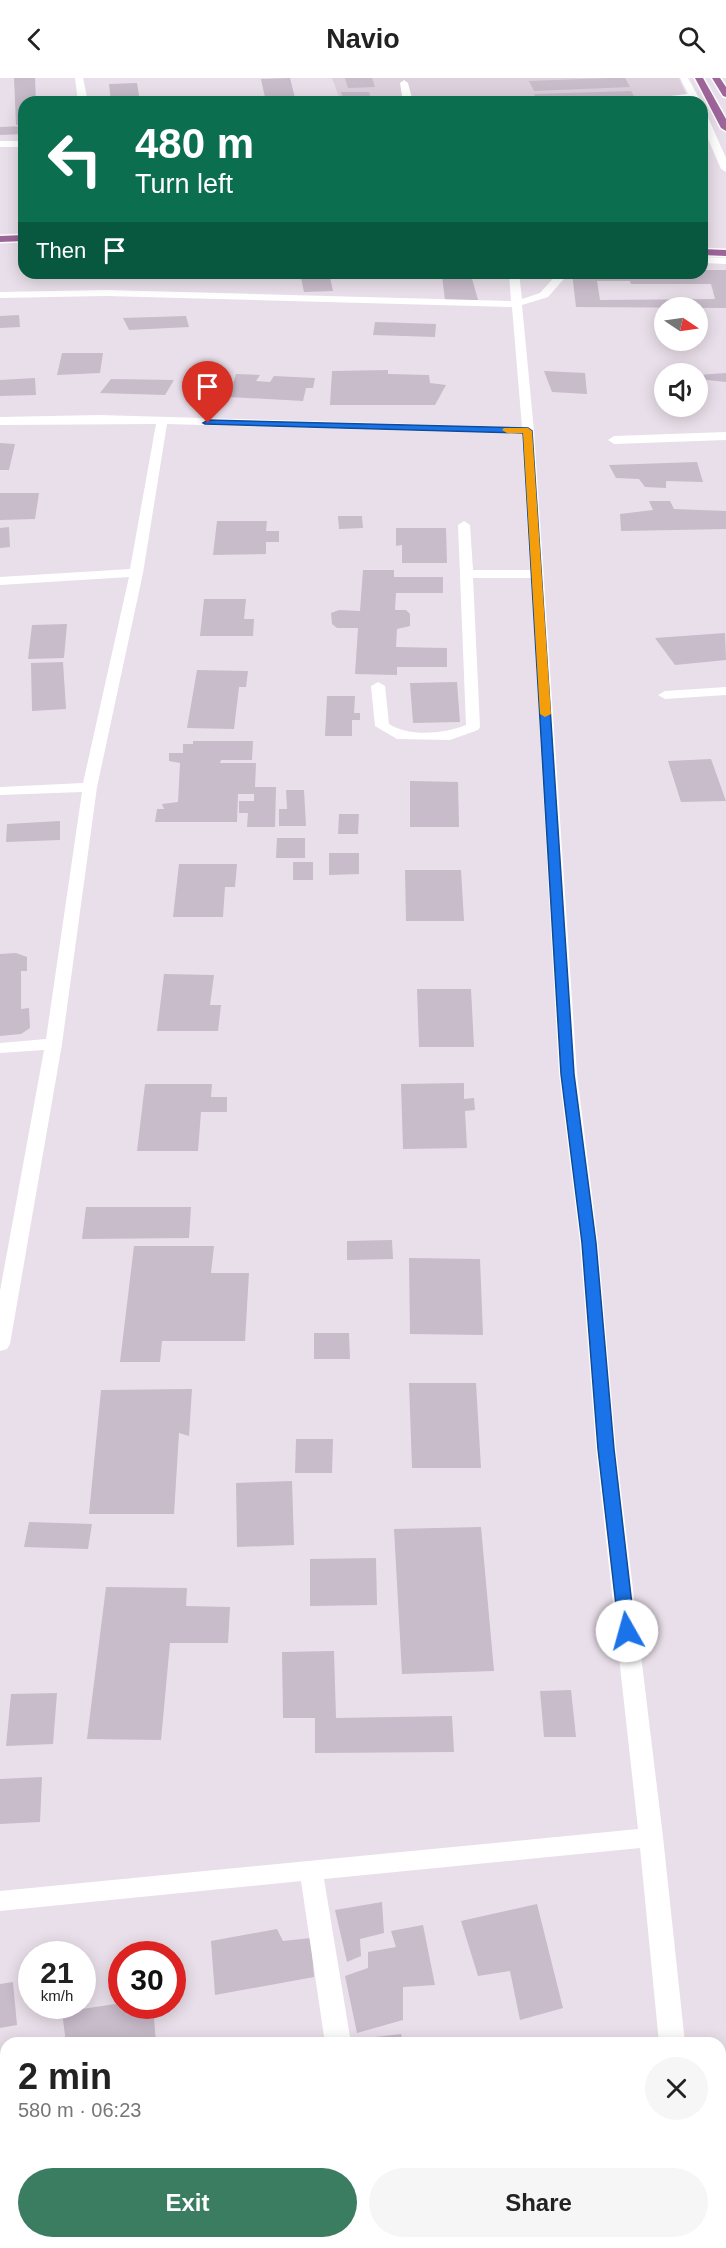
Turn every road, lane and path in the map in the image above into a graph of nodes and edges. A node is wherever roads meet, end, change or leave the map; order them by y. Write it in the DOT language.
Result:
graph roads {
  1 [pos="79,78"];
  2 [pos="684,78"];
  3 [pos="699,78"];
  4 [pos="716,78"];
  5 [pos="404,83"];
  6 [pos="726,94"];
  7 [pos="82,96"];
  8 [pos="407,96"];
  9 [pos="693,96"];
  10 [pos="708,128"];
  11 [pos="726,128"];
  12 [pos="0,144"];
  13 [pos="18,144"];
  14 [pos="726,169"];
  15 [pos="0,232"];
  16 [pos="18,232"];
  17 [pos="18,238"];
  18 [pos="0,239"];
  19 [pos="708,252"];
  20 [pos="726,253"];
  21 [pos="708,260"];
  22 [pos="726,261"];
  23 [pos="514,279"];
  24 [pos="559,279"];
  25 [pos="0,295"];
  26 [pos="516,304"];
  27 [pos="0,421"];
  28 [pos="162,421"];
  29 [pos="528,431"];
  30 [pos="726,436"];
  31 [pos="614,440"];
  32 [pos="464,525"];
  33 [pos="136,573"];
  34 [pos="466,574"];
  35 [pos="536,574"];
  36 [pos="0,581"];
  37 [pos="378,686"];
  38 [pos="726,691"];
  39 [pos="664,695"];
  40 [pos="90,787"];
  41 [pos="0,791"];
  42 [pos="54,1044"];
  43 [pos="0,1048"];
  44 [pos="0,1344"];
  45 [pos="651,1837"];
  46 [pos="311,1870"];
  47 [pos="0,1900"];
  48 [pos="337,2037"];
  49 [pos="671,2037"];
  1 -- 7 [label="street"];
  2 -- 9 [label="street"];
  3 -- 11 [label="main road"];
  4 -- 6 [label="main road"];
  5 -- 8 [label="street"];
  10 -- 14 [label="street"];
  12 -- 13 [label="street"];
  15 -- 16 [label="main road"];
  17 -- 18 [label="main road"];
  19 -- 20 [label="main road"];
  21 -- 22 [label="street"];
  23 -- 26 [label="street"];
  24 -- 26 [label="street"];
  25 -- 26 [label="street"];
  26 -- 29 [label="street"];
  27 -- 28 [label="street"];
  28 -- 29 [label="street"];
  28 -- 33 [label="street"];
  29 -- 35 [label="street"];
  30 -- 31 [label="street"];
  32 -- 34 [label="street"];
  33 -- 36 [label="street"];
  33 -- 40 [label="street"];
  34 -- 35 [label="street"];
  34 -- 37 [label="street"];
  35 -- 45 [label="street"];
  38 -- 39 [label="street"];
  40 -- 41 [label="street"];
  40 -- 42 [label="street"];
  42 -- 43 [label="street"];
  42 -- 44 [label="street"];
  45 -- 46 [label="street"];
  45 -- 49 [label="street"];
  46 -- 47 [label="street"];
  46 -- 48 [label="street"];
}
